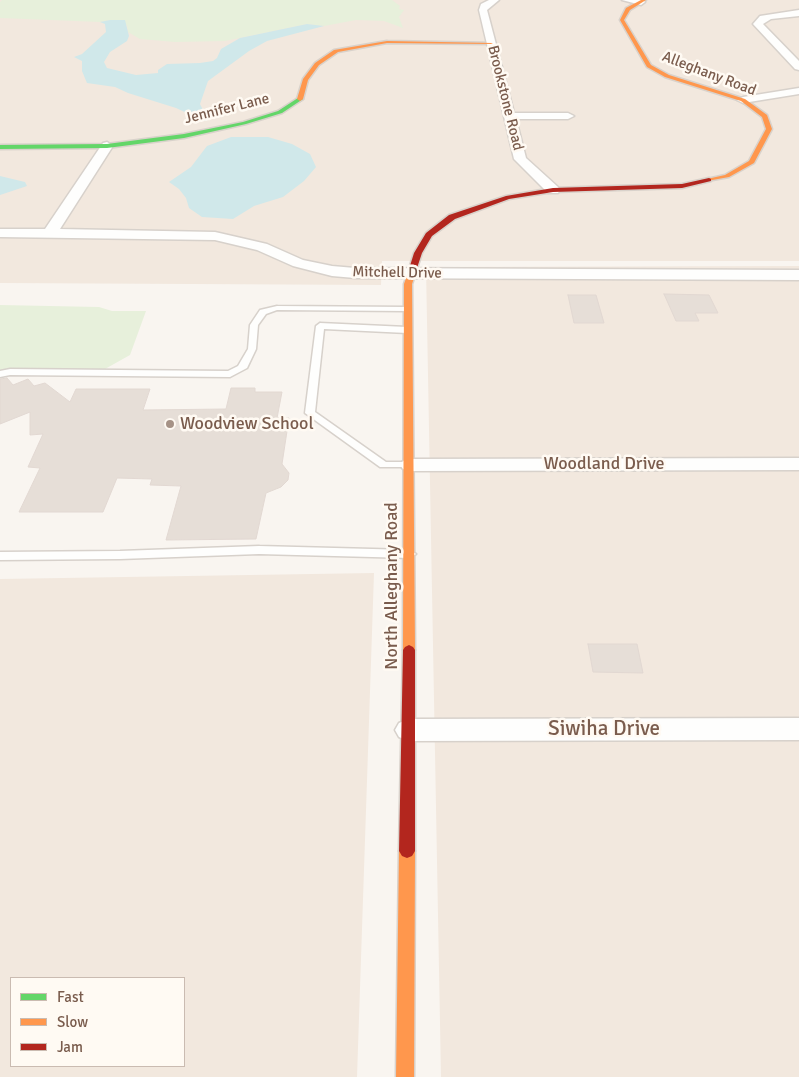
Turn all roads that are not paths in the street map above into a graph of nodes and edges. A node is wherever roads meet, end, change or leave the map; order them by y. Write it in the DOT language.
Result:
graph roads {
  1 [pos="495,0"];
  2 [pos="626,0"];
  3 [pos="642,1"];
  4 [pos="799,13"];
  5 [pos="491,42"];
  6 [pos="782,50"];
  7 [pos="799,50"];
  8 [pos="799,67"];
  9 [pos="799,91"];
  10 [pos="743,100"];
  11 [pos="509,116"];
  12 [pos="568,116"];
  13 [pos="107,146"];
  14 [pos="0,147"];
  15 [pos="553,190"];
  16 [pos="0,233"];
  17 [pos="50,233"];
  18 [pos="411,273"];
  19 [pos="799,275"];
  20 [pos="407,309"];
  21 [pos="407,330"];
  22 [pos="0,374"];
  23 [pos="799,464"];
  24 [pos="410,465"];
  25 [pos="410,554"];
  26 [pos="0,556"];
  27 [pos="799,729"];
  28 [pos="409,730"];
  29 [pos="405,1077"];
  1 -- 5 [label="street, Brookstone Road"];
  2 -- 3 [label="street"];
  3 -- 10 [label="street, Alleghany Road"];
  4 -- 6 [label="street"];
  5 -- 11 [label="street, Brookstone Road"];
  5 -- 13 [label="street, Jennifer Lane"];
  6 -- 7 [label="street"];
  6 -- 8 [label="street"];
  9 -- 10 [label="street"];
  10 -- 15 [label="street, Alleghany Road"];
  11 -- 12 [label="street"];
  11 -- 15 [label="street, Brookstone Road"];
  13 -- 14 [label="street, Jennifer Lane"];
  13 -- 17 [label="street"];
  15 -- 18 [label="street, North Alleghany Road"];
  16 -- 17 [label="street, Mitchell Drive"];
  17 -- 18 [label="street, Mitchell Drive"];
  18 -- 19 [label="street, Mitchell Drive"];
  18 -- 20 [label="street, North Alleghany Road"];
  20 -- 21 [label="street, North Alleghany Road"];
  20 -- 22 [label="lane"];
  21 -- 24 [label="street, North Alleghany Road"];
  21 -- 24 [label="lane"];
  23 -- 24 [label="street, Woodland Drive"];
  24 -- 25 [label="street, North Alleghany Road"];
  25 -- 26 [label="lane"];
  25 -- 28 [label="street, North Alleghany Road"];
  27 -- 28 [label="street, Siwiha Drive"];
  28 -- 29 [label="street, North Alleghany Road"];
}
